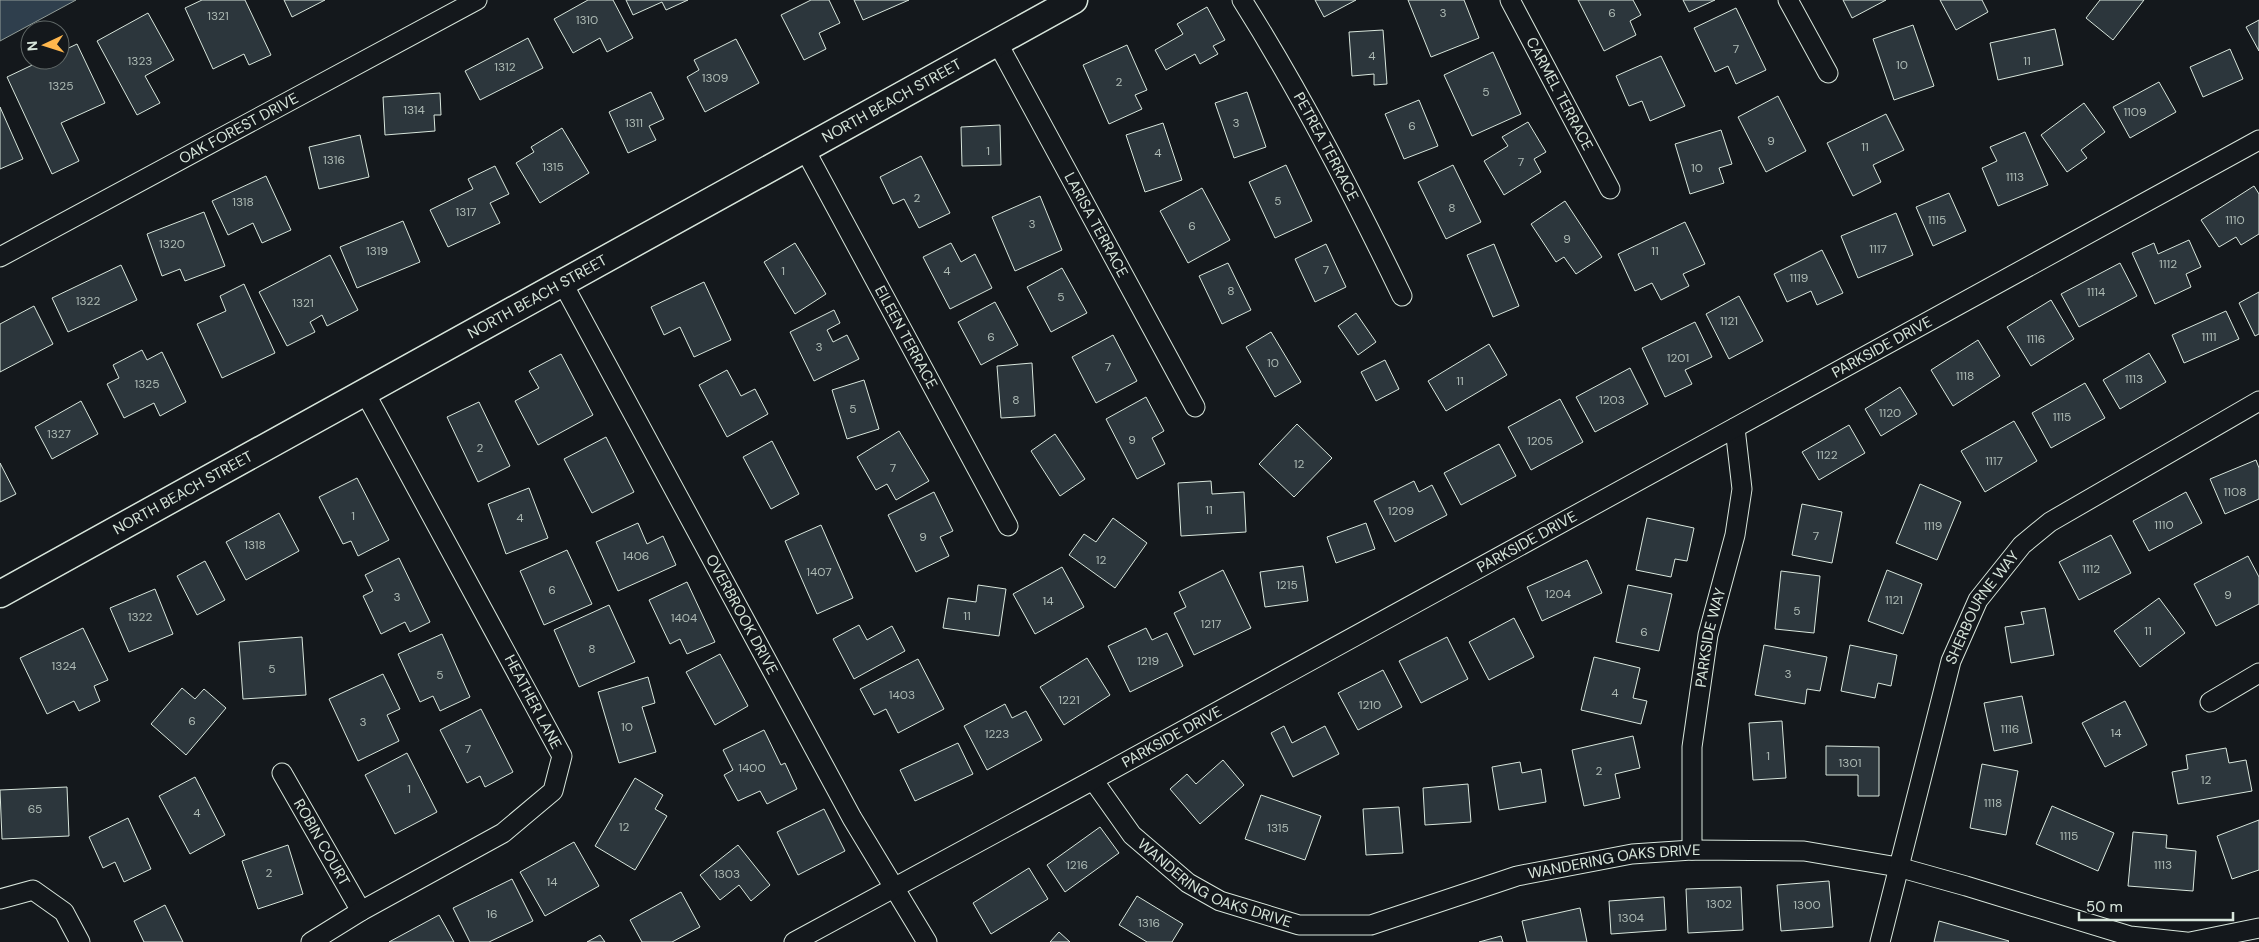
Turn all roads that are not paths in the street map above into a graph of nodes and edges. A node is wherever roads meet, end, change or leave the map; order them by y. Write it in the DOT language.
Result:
graph roads {
  1 [pos="477,0"];
  2 [pos="1074,0"];
  3 [pos="1242,0"];
  4 [pos="1510,0"];
  5 [pos="1788,0"];
  6 [pos="997,42"];
  7 [pos="1828,73"];
  8 [pos="2259,140"];
  9 [pos="804,148"];
  10 [pos="1610,188"];
  11 [pos="0,257"];
  12 [pos="562,282"];
  13 [pos="1402,296"];
  14 [pos="364,391"];
  15 [pos="2259,401"];
  16 [pos="1195,407"];
  17 [pos="1735,428"];
  18 [pos="1008,526"];
  19 [pos="0,594"];
  20 [pos="2259,673"];
  21 [pos="2210,702"];
  22 [pos="282,773"];
  23 [pos="1093,780"];
  24 [pos="1692,850"];
  25 [pos="1898,867"];
  26 [pos="894,888"];
  27 [pos="0,899"];
  28 [pos="362,911"];
  29 [pos="2255,929"];
  30 [pos="80,942"];
  31 [pos="310,942"];
  32 [pos="794,942"];
  33 [pos="927,942"];
  34 [pos="1880,942"];
  35 [pos="2186,942"];
  36 [pos="2190,942"];
  1 -- 11 [label="street, OAK FOREST DRIVE"];
  2 -- 6 [label="street, NORTH BEACH STREET"];
  3 -- 13 [label="street, PETREA TERRACE"];
  4 -- 10 [label="street, CARMEL TERRACE"];
  5 -- 7 [label="street"];
  6 -- 9 [label="street, NORTH BEACH STREET"];
  6 -- 16 [label="street, LARISA TERRACE"];
  8 -- 17 [label="street, PARKSIDE DRIVE"];
  9 -- 12 [label="street, NORTH BEACH STREET"];
  9 -- 18 [label="street, EILEEN TERRACE"];
  12 -- 14 [label="street, NORTH BEACH STREET"];
  12 -- 26 [label="street, OVERBROOK DRIVE"];
  14 -- 19 [label="street, NORTH BEACH STREET"];
  14 -- 28 [label="street, HEATHER LANE"];
  15 -- 25 [label="street, SHERBOURNE WAY"];
  17 -- 23 [label="street, PARKSIDE DRIVE"];
  17 -- 24 [label="street, PARKSIDE WAY"];
  20 -- 21 [label="street"];
  22 -- 28 [label="street, ROBIN COURT"];
  23 -- 24 [label="street, WANDERING OAKS DRIVE"];
  23 -- 26 [label="street, PARKSIDE DRIVE"];
  24 -- 25 [label="street, WANDERING OAKS DRIVE"];
  25 -- 34 [label="street, SHERBOURNE WAY"];
  25 -- 35 [label="street, WANDERING OAKS DRIVE"];
  26 -- 32 [label="street, PARKSIDE DRIVE"];
  26 -- 33 [label="street, OVERBROOK DRIVE"];
  27 -- 30 [label="street"];
  28 -- 31 [label="street, HEATHER LANE"];
  29 -- 36 [label="street"];
}
